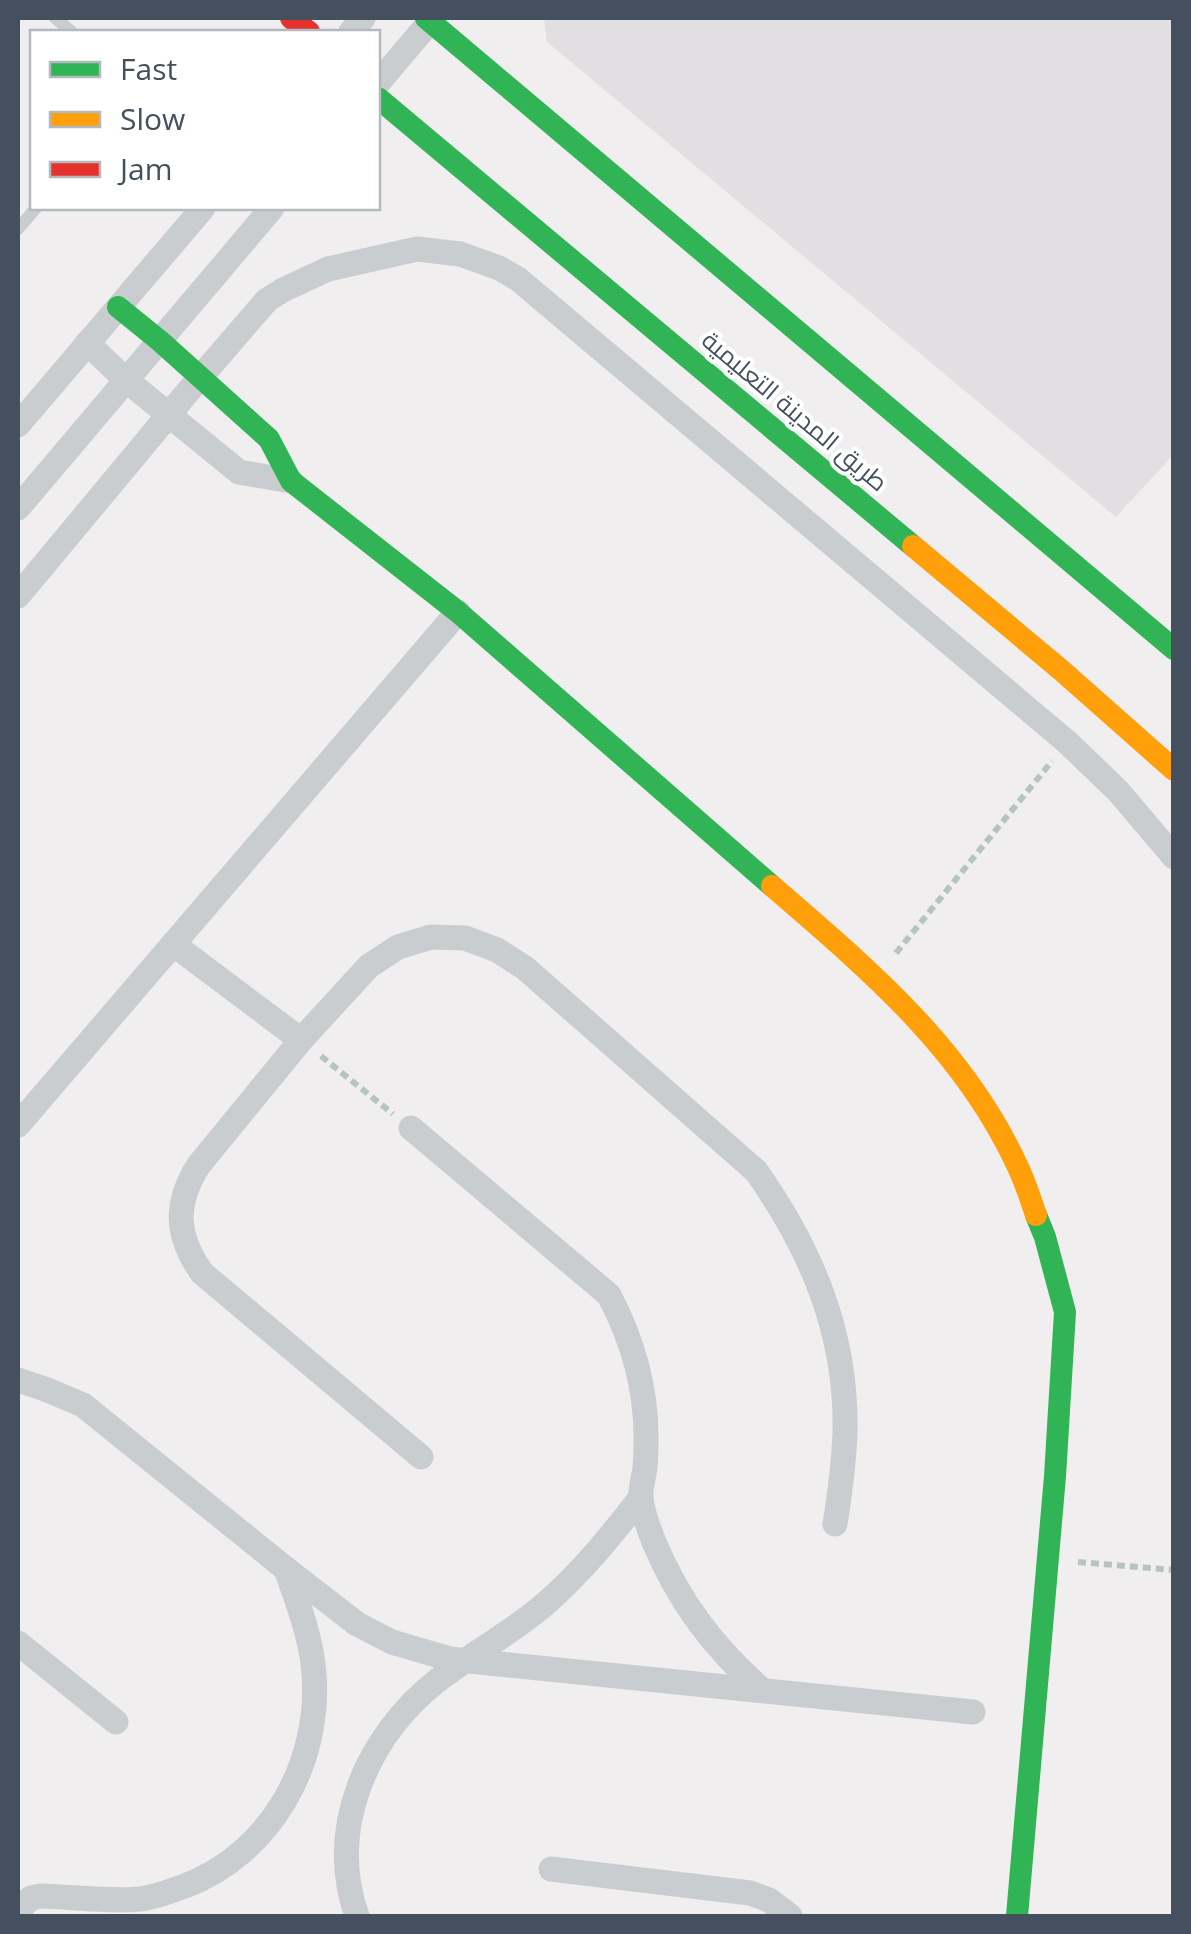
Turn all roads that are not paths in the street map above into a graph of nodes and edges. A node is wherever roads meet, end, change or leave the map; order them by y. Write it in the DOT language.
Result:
graph roads {
  1 [pos="430,19"];
  2 [pos="380,80"];
  3 [pos="380,100"];
  4 [pos="34,210"];
  5 [pos="201,210"];
  6 [pos="270,210"];
  7 [pos="18,229"];
  8 [pos="118,307"];
  9 [pos="160,341"];
  10 [pos="87,343"];
  11 [pos="200,378"];
  12 [pos="126,380"];
  13 [pos="168,415"];
  14 [pos="18,425"];
  15 [pos="292,481"];
  16 [pos="18,508"];
  17 [pos="18,596"];
  18 [pos="458,612"];
  19 [pos="1174,648"];
  20 [pos="1174,770"];
  21 [pos="1174,857"];
  22 [pos="174,944"];
  23 [pos="301,1040"];
  24 [pos="18,1125"];
  25 [pos="411,1128"];
  26 [pos="18,1380"];
  27 [pos="422,1458"];
  28 [pos="640,1497"];
  29 [pos="835,1524"];
  30 [pos="286,1569"];
  31 [pos="18,1643"];
  32 [pos="465,1661"];
  33 [pos="762,1690"];
  34 [pos="973,1712"];
  35 [pos="116,1722"];
  36 [pos="552,1869"];
  37 [pos="19,1906"];
  38 [pos="357,1916"];
  39 [pos="790,1916"];
  40 [pos="1017,1916"];
  1 -- 2 [label="street"];
  1 -- 19 [label="street"];
  3 -- 20 [label="street, طريق المدينة التعليمية"];
  4 -- 7 [label="lane"];
  5 -- 8 [label="street"];
  6 -- 9 [label="street"];
  8 -- 9 [label="street"];
  8 -- 10 [label="street"];
  9 -- 11 [label="street"];
  9 -- 12 [label="street"];
  10 -- 12 [label="street"];
  10 -- 14 [label="street"];
  11 -- 13 [label="street"];
  11 -- 15 [label="street"];
  11 -- 21 [label="street"];
  12 -- 13 [label="street"];
  12 -- 16 [label="street"];
  13 -- 15 [label="street"];
  13 -- 17 [label="street"];
  15 -- 18 [label="street"];
  18 -- 22 [label="street"];
  18 -- 40 [label="street"];
  22 -- 23 [label="street"];
  22 -- 24 [label="street"];
  23 -- 27 [label="street"];
  23 -- 29 [label="street"];
  25 -- 28 [label="street"];
  26 -- 30 [label="street"];
  28 -- 32 [label="street"];
  28 -- 33 [label="street"];
  30 -- 32 [label="street"];
  30 -- 37 [label="street"];
  31 -- 35 [label="street"];
  32 -- 33 [label="street"];
  32 -- 38 [label="street"];
  33 -- 34 [label="street"];
  36 -- 39 [label="street"];
}
